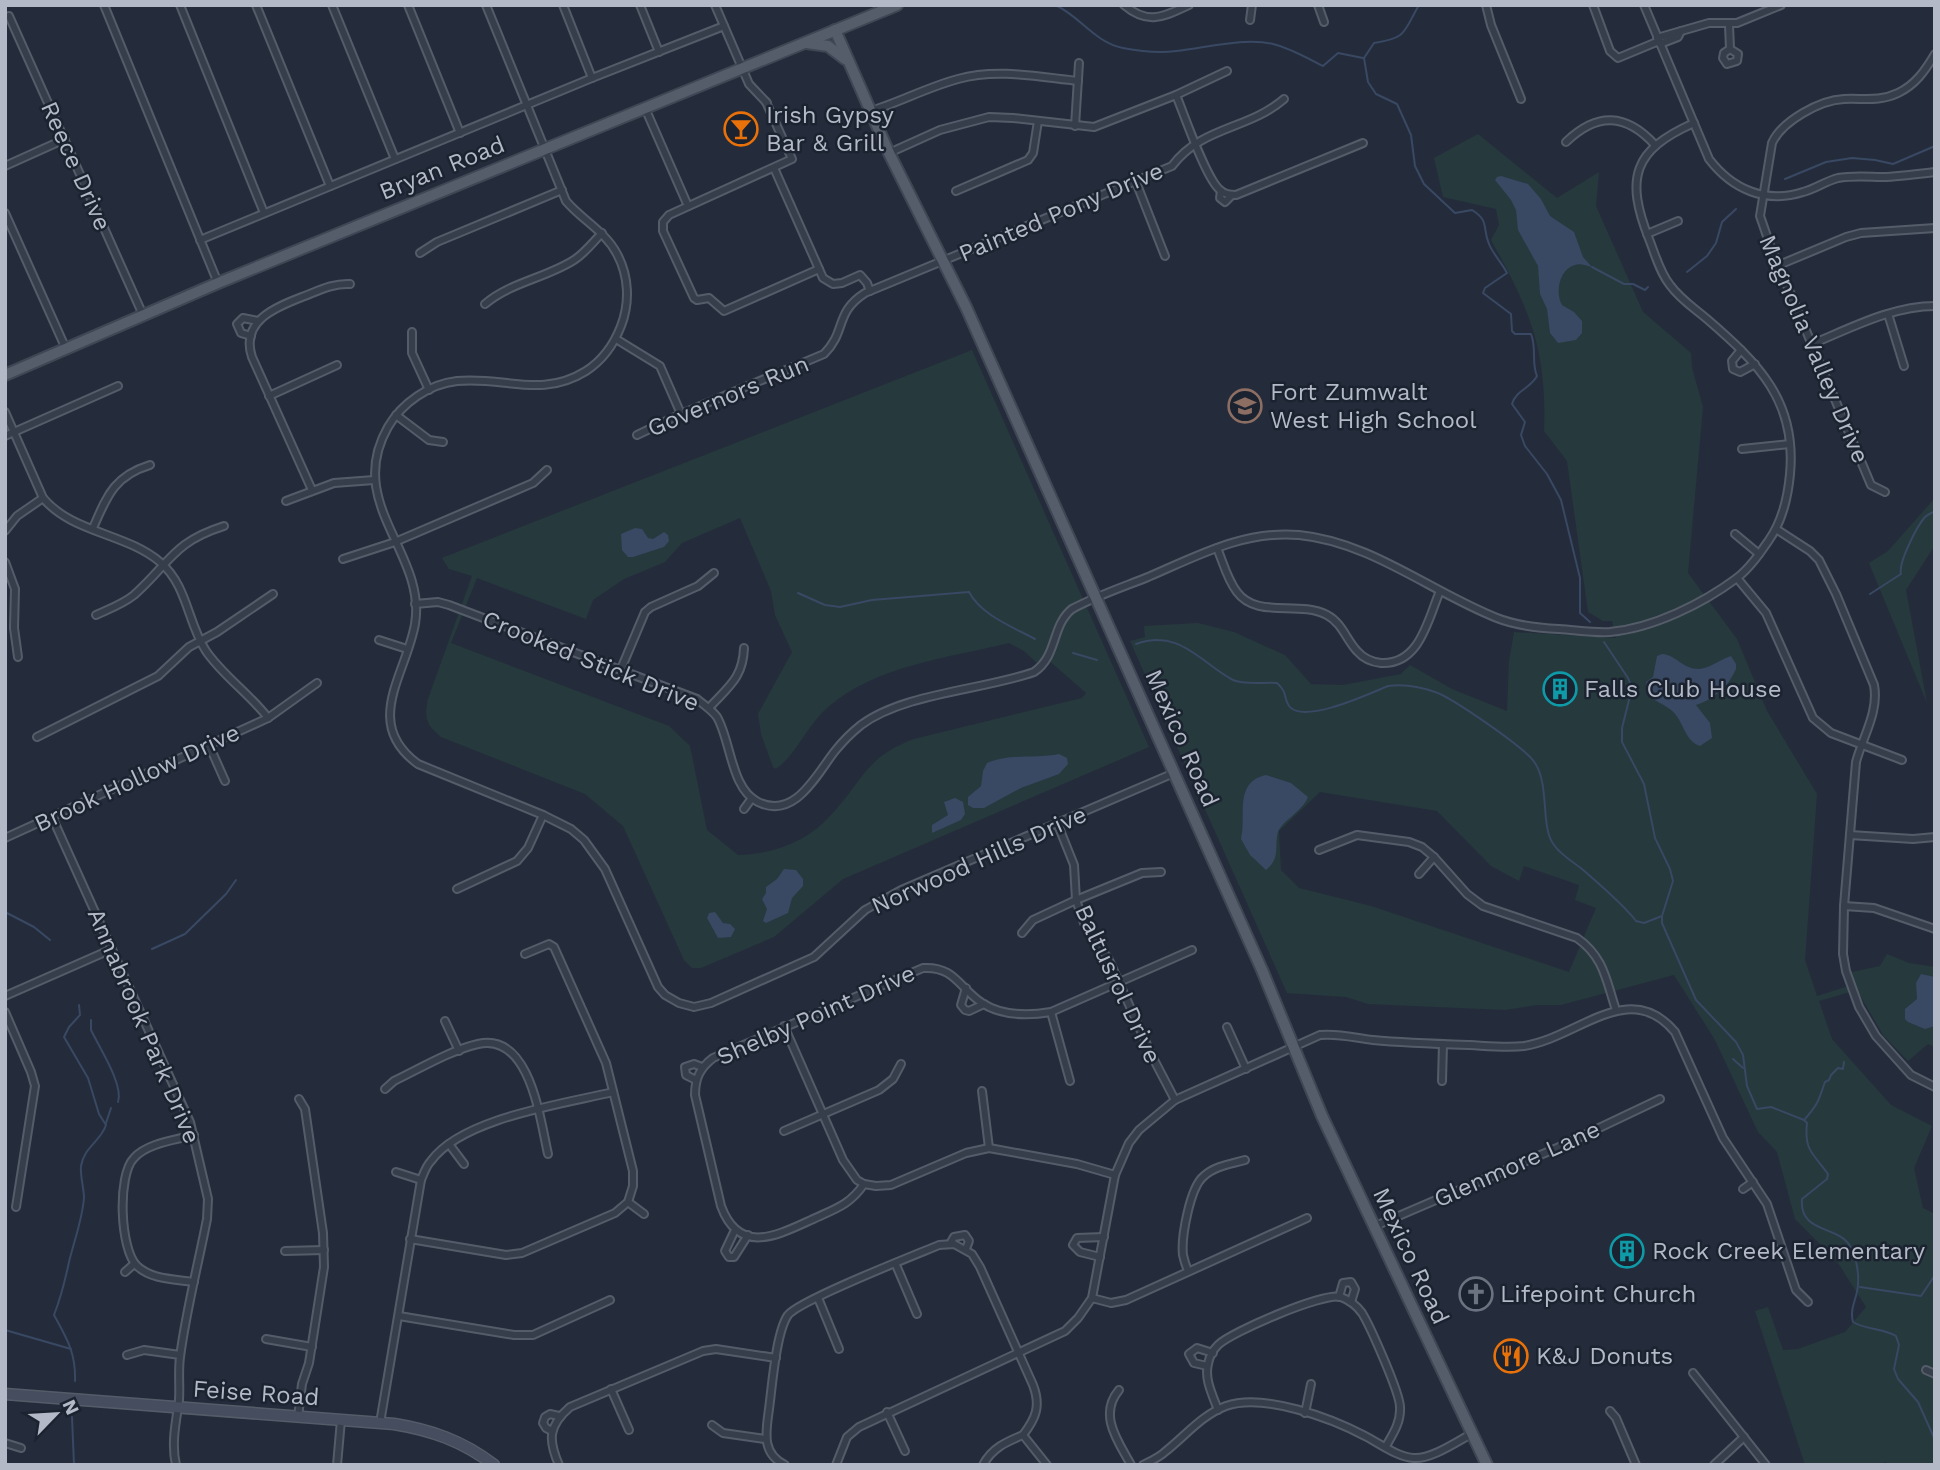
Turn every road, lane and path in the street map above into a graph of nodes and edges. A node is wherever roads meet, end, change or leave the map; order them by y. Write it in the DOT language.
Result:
graph roads {
  1 [pos="104,5"];
  2 [pos="180,5"];
  3 [pos="256,5"];
  4 [pos="332,5"];
  5 [pos="408,5"];
  6 [pos="486,5"];
  7 [pos="563,5"];
  8 [pos="640,5"];
  9 [pos="715,5"];
  10 [pos="897,5"];
  11 [pos="1124,5"];
  12 [pos="1189,5"];
  13 [pos="1252,5"];
  14 [pos="1318,5"];
  15 [pos="1486,5"];
  16 [pos="1593,5"];
  17 [pos="1644,5"];
  18 [pos="1781,5"];
  19 [pos="9,16"];
  20 [pos="1250,20"];
  21 [pos="1324,22"];
  22 [pos="1729,25"];
  23 [pos="724,26"];
  24 [pos="835,30"];
  25 [pos="1659,41"];
  26 [pos="805,43"];
  27 [pos="1730,49"];
  28 [pos="659,52"];
  29 [pos="1935,54"];
  30 [pos="1079,63"];
  31 [pos="850,64"];
  32 [pos="742,68"];
  33 [pos="1227,71"];
  34 [pos="593,78"];
  35 [pos="1078,81"];
  36 [pos="1176,94"];
  37 [pos="1284,99"];
  38 [pos="1521,99"];
  39 [pos="527,105"];
  40 [pos="645,108"];
  41 [pos="871,111"];
  42 [pos="1038,121"];
  43 [pos="1693,123"];
  44 [pos="1075,127"];
  45 [pos="460,133"];
  46 [pos="65,139"];
  47 [pos="1195,142"];
  48 [pos="1566,142"];
  49 [pos="1363,143"];
  50 [pos="1655,145"];
  51 [pos="545,149"];
  52 [pos="889,153"];
  53 [pos="395,159"];
  54 [pos="5,166"];
  55 [pos="774,168"];
  56 [pos="1935,172"];
  57 [pos="1136,182"];
  58 [pos="330,186"];
  59 [pos="562,190"];
  60 [pos="957,191"];
  61 [pos="1764,196"];
  62 [pos="688,206"];
  63 [pos="264,212"];
  64 [pos="5,213"];
  65 [pos="1678,221"];
  66 [pos="1935,228"];
  67 [pos="602,233"];
  68 [pos="1647,234"];
  69 [pos="200,240"];
  70 [pos="420,253"];
  71 [pos="1165,256"];
  72 [pos="945,261"];
  73 [pos="1779,265"];
  74 [pos="819,269"];
  75 [pos="218,283"];
  76 [pos="350,284"];
  77 [pos="870,291"];
  78 [pos="485,304"];
  79 [pos="1935,306"];
  80 [pos="1888,314"];
  81 [pos="143,315"];
  82 [pos="258,321"];
  83 [pos="412,332"];
  84 [pos="251,336"];
  85 [pos="616,339"];
  86 [pos="1812,344"];
  87 [pos="66,349"];
  88 [pos="1741,350"];
  89 [pos="337,365"];
  90 [pos="1755,365"];
  91 [pos="1904,366"];
  92 [pos="5,375"];
  93 [pos="118,386"];
  94 [pos="429,390"];
  95 [pos="269,396"];
  96 [pos="5,412"];
  97 [pos="681,414"];
  98 [pos="397,415"];
  99 [pos="14,432"];
  100 [pos="637,435"];
  101 [pos="5,436"];
  102 [pos="443,442"];
  103 [pos="1790,444"];
  104 [pos="1742,449"];
  105 [pos="150,465"];
  106 [pos="547,470"];
  107 [pos="374,480"];
  108 [pos="312,490"];
  109 [pos="1885,492"];
  110 [pos="43,498"];
  111 [pos="286,502"];
  112 [pos="224,526"];
  113 [pos="93,528"];
  114 [pos="1776,530"];
  115 [pos="5,531"];
  116 [pos="1735,534"];
  117 [pos="394,541"];
  118 [pos="1216,548"];
  119 [pos="1759,554"];
  120 [pos="343,559"];
  121 [pos="5,562"];
  122 [pos="163,564"];
  123 [pos="714,573"];
  124 [pos="1737,578"];
  125 [pos="1440,591"];
  126 [pos="272,594"];
  127 [pos="1096,598"];
  128 [pos="415,604"];
  129 [pos="96,615"];
  130 [pos="379,640"];
  131 [pos="201,641"];
  132 [pos="744,648"];
  133 [pos="407,649"];
  134 [pos="18,657"];
  135 [pos="621,669"];
  136 [pos="317,683"];
  137 [pos="709,708"];
  138 [pos="268,718"];
  139 [pos="37,737"];
  140 [pos="1861,743"];
  141 [pos="209,745"];
  142 [pos="1902,760"];
  143 [pos="1174,774"];
  144 [pos="225,781"];
  145 [pos="752,798"];
  146 [pos="744,808"];
  147 [pos="543,815"];
  148 [pos="52,817"];
  149 [pos="1058,825"];
  150 [pos="1850,835"];
  151 [pos="1935,837"];
  152 [pos="5,838"];
  153 [pos="1319,850"];
  154 [pos="1434,857"];
  155 [pos="1161,872"];
  156 [pos="1419,874"];
  157 [pos="457,889"];
  158 [pos="1076,900"];
  159 [pos="1844,906"];
  160 [pos="1935,929"];
  161 [pos="1022,933"];
  162 [pos="112,949"];
  163 [pos="1192,950"];
  164 [pos="525,954"];
  165 [pos="1118,982"];
  166 [pos="966,988"];
  167 [pos="5,996"];
  168 [pos="984,1004"];
  169 [pos="1616,1010"];
  170 [pos="5,1012"];
  171 [pos="1051,1012"];
  172 [pos="445,1021"];
  173 [pos="784,1026"];
  174 [pos="1227,1027"];
  175 [pos="1443,1044"];
  176 [pos="1292,1047"];
  177 [pos="458,1051"];
  178 [pos="901,1064"];
  179 [pos="702,1067"];
  180 [pos="1246,1069"];
  181 [pos="696,1080"];
  182 [pos="1070,1081"];
  183 [pos="1442,1081"];
  184 [pos="1935,1087"];
  185 [pos="385,1089"];
  186 [pos="982,1091"];
  187 [pos="613,1092"];
  188 [pos="299,1099"];
  189 [pos="1660,1099"];
  190 [pos="1175,1100"];
  191 [pos="537,1110"];
  192 [pos="821,1113"];
  193 [pos="784,1131"];
  194 [pos="194,1135"];
  195 [pos="449,1144"];
  196 [pos="989,1148"];
  197 [pos="548,1154"];
  198 [pos="1245,1160"];
  199 [pos="464,1164"];
  200 [pos="396,1172"];
  201 [pos="1115,1175"];
  202 [pos="421,1180"];
  203 [pos="1753,1182"];
  204 [pos="864,1184"];
  205 [pos="1743,1189"];
  206 [pos="628,1202"];
  207 [pos="16,1207"];
  208 [pos="644,1214"];
  209 [pos="1307,1218"];
  210 [pos="1373,1227"];
  211 [pos="735,1230"];
  212 [pos="748,1235"];
  213 [pos="1104,1237"];
  214 [pos="410,1239"];
  215 [pos="950,1244"];
  216 [pos="966,1249"];
  217 [pos="324,1250"];
  218 [pos="285,1251"];
  219 [pos="1100,1257"];
  220 [pos="134,1264"];
  221 [pos="896,1265"];
  222 [pos="1188,1271"];
  223 [pos="125,1272"];
  224 [pos="194,1282"];
  225 [pos="1339,1297"];
  226 [pos="818,1298"];
  227 [pos="1092,1298"];
  228 [pos="610,1300"];
  229 [pos="1351,1302"];
  230 [pos="1808,1303"];
  231 [pos="917,1314"];
  232 [pos="399,1315"];
  233 [pos="266,1339"];
  234 [pos="312,1347"];
  235 [pos="839,1349"];
  236 [pos="1019,1353"];
  237 [pos="1213,1353"];
  238 [pos="127,1355"];
  239 [pos="180,1355"];
  240 [pos="776,1358"];
  241 [pos="1207,1366"];
  242 [pos="1926,1370"];
  243 [pos="1693,1373"];
  244 [pos="1935,1374"];
  245 [pos="1311,1384"];
  246 [pos="611,1389"];
  247 [pos="1119,1390"];
  248 [pos="5,1394"];
  249 [pos="177,1408"];
  250 [pos="1218,1410"];
  251 [pos="1609,1411"];
  252 [pos="887,1412"];
  253 [pos="1305,1413"];
  254 [pos="559,1416"];
  255 [pos="298,1417"];
  256 [pos="341,1420"];
  257 [pos="380,1423"];
  258 [pos="712,1425"];
  259 [pos="629,1430"];
  260 [pos="552,1431"];
  261 [pos="1473,1433"];
  262 [pos="1023,1435"];
  263 [pos="1744,1437"];
  264 [pos="765,1439"];
  265 [pos="5,1443"];
  266 [pos="1386,1446"];
  267 [pos="21,1448"];
  268 [pos="905,1451"];
  269 [pos="1427,1455"];
  270 [pos="176,1465"];
  271 [pos="337,1465"];
  272 [pos="494,1465"];
  273 [pos="559,1465"];
  274 [pos="785,1465"];
  275 [pos="836,1465"];
  276 [pos="983,1465"];
  277 [pos="1047,1465"];
  278 [pos="1131,1465"];
  279 [pos="1143,1465"];
  280 [pos="1429,1465"];
  281 [pos="1487,1465"];
  282 [pos="1636,1465"];
  283 [pos="1714,1465"];
  284 [pos="1766,1465"];
  1 -- 69 [label="street"];
  2 -- 63 [label="street"];
  3 -- 58 [label="street"];
  4 -- 53 [label="street"];
  5 -- 45 [label="street"];
  6 -- 39 [label="street, Norwood Hills Drive"];
  7 -- 34 [label="street"];
  8 -- 28 [label="street"];
  9 -- 23 [label="street"];
  10 -- 24 [label="main road, Bryan Road"];
  11 -- 12 [label="street"];
  13 -- 20 [label="street"];
  14 -- 21 [label="street"];
  15 -- 38 [label="street"];
  16 -- 25 [label="street"];
  17 -- 25 [label="street"];
  18 -- 22 [label="street"];
  19 -- 46 [label="street, Reece Drive"];
  22 -- 25 [label="street"];
  22 -- 27 [label="street"];
  23 -- 28 [label="street"];
  23 -- 32 [label="street"];
  24 -- 26 [label="main road, Bryan Road"];
  24 -- 31 [label="main road, Mexico Road"];
  25 -- 43 [label="street"];
  26 -- 31 [label="main road"];
  26 -- 32 [label="main road, Bryan Road"];
  28 -- 34 [label="street"];
  29 -- 61 [label="street, Magnolia Valley Drive"];
  30 -- 35 [label="street"];
  31 -- 41 [label="main road, Mexico Road"];
  32 -- 40 [label="main road, Bryan Road"];
  32 -- 55 [label="street"];
  33 -- 36 [label="street"];
  34 -- 39 [label="street"];
  35 -- 41 [label="street"];
  35 -- 44 [label="street"];
  36 -- 44 [label="street"];
  36 -- 47 [label="street"];
  37 -- 47 [label="street, Painted Pony Drive"];
  39 -- 45 [label="street"];
  39 -- 51 [label="street, Norwood Hills Drive"];
  40 -- 51 [label="main road, Bryan Road"];
  40 -- 62 [label="street"];
  41 -- 52 [label="main road, Mexico Road"];
  42 -- 44 [label="street"];
  42 -- 52 [label="street"];
  42 -- 60 [label="street"];
  43 -- 50 [label="street"];
  43 -- 61 [label="street"];
  45 -- 53 [label="street"];
  46 -- 54 [label="street"];
  46 -- 81 [label="street, Reece Drive"];
  47 -- 49 [label="street"];
  47 -- 57 [label="street, Painted Pony Drive"];
  48 -- 50 [label="street"];
  50 -- 68 [label="street"];
  51 -- 59 [label="street, Norwood Hills Drive"];
  51 -- 75 [label="main road, Bryan Road"];
  52 -- 72 [label="main road, Mexico Road"];
  53 -- 58 [label="street"];
  55 -- 62 [label="street"];
  55 -- 74 [label="street"];
  56 -- 61 [label="street"];
  57 -- 71 [label="street"];
  57 -- 72 [label="street, Painted Pony Drive"];
  58 -- 63 [label="street"];
  59 -- 67 [label="street, Norwood Hills Drive"];
  59 -- 70 [label="street"];
  61 -- 73 [label="street, Magnolia Valley Drive"];
  62 -- 74 [label="street"];
  63 -- 69 [label="street"];
  64 -- 87 [label="street"];
  65 -- 68 [label="street"];
  66 -- 73 [label="street"];
  67 -- 78 [label="street"];
  67 -- 85 [label="street, Norwood Hills Drive"];
  68 -- 88 [label="street"];
  69 -- 75 [label="street"];
  72 -- 77 [label="street, Governors Run"];
  72 -- 127 [label="main road, Mexico Road"];
  73 -- 86 [label="street, Magnolia Valley Drive"];
  74 -- 77 [label="street"];
  75 -- 81 [label="main road, Bryan Road"];
  76 -- 82 [label="street"];
  77 -- 97 [label="street, Governors Run"];
  79 -- 80 [label="street"];
  80 -- 86 [label="street"];
  80 -- 91 [label="street"];
  81 -- 87 [label="main road, Bryan Road"];
  82 -- 84 [label="street"];
  82 -- 84 [label="street"];
  83 -- 94 [label="street"];
  84 -- 95 [label="street"];
  85 -- 94 [label="street, Norwood Hills Drive"];
  85 -- 97 [label="street"];
  86 -- 109 [label="street, Magnolia Valley Drive"];
  87 -- 92 [label="main road, Bryan Road"];
  88 -- 90 [label="street"];
  88 -- 90 [label="street"];
  89 -- 95 [label="street"];
  90 -- 103 [label="street"];
  93 -- 99 [label="street"];
  94 -- 98 [label="street, Norwood Hills Drive"];
  95 -- 108 [label="street"];
  96 -- 99 [label="street"];
  97 -- 100 [label="street, Governors Run"];
  98 -- 102 [label="street"];
  98 -- 107 [label="street, Norwood Hills Drive"];
  99 -- 101 [label="street"];
  99 -- 110 [label="street"];
  103 -- 104 [label="street"];
  103 -- 114 [label="street"];
  105 -- 113 [label="street"];
  106 -- 117 [label="street"];
  107 -- 108 [label="street"];
  107 -- 117 [label="street, Norwood Hills Drive"];
  108 -- 111 [label="street"];
  110 -- 113 [label="street"];
  110 -- 115 [label="street"];
  112 -- 122 [label="street"];
  113 -- 122 [label="street"];
  114 -- 119 [label="street"];
  114 -- 140 [label="street"];
  116 -- 119 [label="street"];
  117 -- 120 [label="street"];
  117 -- 128 [label="street, Norwood Hills Drive"];
  118 -- 125 [label="street"];
  118 -- 125 [label="street"];
  118 -- 127 [label="street"];
  119 -- 124 [label="street"];
  121 -- 134 [label="street"];
  122 -- 129 [label="street"];
  122 -- 131 [label="street"];
  123 -- 135 [label="street"];
  124 -- 125 [label="street"];
  124 -- 140 [label="street"];
  126 -- 131 [label="street"];
  127 -- 143 [label="main road, Mexico Road"];
  127 -- 145 [label="street"];
  128 -- 133 [label="street, Norwood Hills Drive"];
  128 -- 135 [label="street, Crooked Stick Drive"];
  130 -- 133 [label="street"];
  131 -- 138 [label="street"];
  131 -- 139 [label="street"];
  132 -- 137 [label="street"];
  133 -- 147 [label="street, Norwood Hills Drive"];
  135 -- 137 [label="street, Crooked Stick Drive"];
  136 -- 138 [label="street, Brook Hollow Drive"];
  137 -- 145 [label="street, Crooked Stick Drive"];
  138 -- 141 [label="street, Brook Hollow Drive"];
  140 -- 142 [label="street"];
  140 -- 150 [label="street"];
  141 -- 144 [label="street"];
  141 -- 148 [label="street, Brook Hollow Drive"];
  143 -- 149 [label="street, Norwood Hills Drive"];
  143 -- 176 [label="main road, Mexico Road"];
  145 -- 146 [label="street"];
  147 -- 149 [label="street, Norwood Hills Drive"];
  147 -- 157 [label="street"];
  148 -- 152 [label="street, Brook Hollow Drive"];
  148 -- 162 [label="street, Annabrook Park Drive"];
  149 -- 158 [label="street, Baltusrol Drive"];
  150 -- 151 [label="street"];
  150 -- 159 [label="street"];
  153 -- 154 [label="street"];
  154 -- 156 [label="street"];
  154 -- 169 [label="street"];
  155 -- 158 [label="street"];
  158 -- 161 [label="street"];
  158 -- 165 [label="street, Baltusrol Drive"];
  159 -- 160 [label="street"];
  159 -- 184 [label="street"];
  162 -- 167 [label="street"];
  162 -- 194 [label="street, Annabrook Park Drive"];
  163 -- 165 [label="street, Shelby Point Drive"];
  164 -- 187 [label="street"];
  165 -- 171 [label="street, Shelby Point Drive"];
  165 -- 190 [label="street, Baltusrol Drive"];
  166 -- 168 [label="street, Shelby Point Drive"];
  166 -- 168 [label="street, Shelby Point Drive"];
  166 -- 173 [label="street, Shelby Point Drive"];
  168 -- 171 [label="street, Shelby Point Drive"];
  169 -- 175 [label="street"];
  169 -- 203 [label="street"];
  170 -- 207 [label="street"];
  171 -- 182 [label="street"];
  172 -- 177 [label="street"];
  173 -- 179 [label="street, Shelby Point Drive"];
  173 -- 192 [label="street"];
  174 -- 180 [label="street"];
  175 -- 176 [label="street"];
  175 -- 183 [label="street"];
  176 -- 180 [label="street"];
  176 -- 210 [label="main road, Mexico Road"];
  177 -- 185 [label="street"];
  177 -- 191 [label="street"];
  178 -- 192 [label="street"];
  179 -- 181 [label="street, Shelby Point Drive"];
  179 -- 181 [label="street, Shelby Point Drive"];
  180 -- 190 [label="street"];
  181 -- 211 [label="street, Shelby Point Drive"];
  186 -- 196 [label="street"];
  187 -- 191 [label="street"];
  187 -- 206 [label="street"];
  188 -- 217 [label="street"];
  189 -- 210 [label="street, Glenmore Lane"];
  190 -- 201 [label="street"];
  191 -- 195 [label="street"];
  191 -- 197 [label="street"];
  192 -- 193 [label="street"];
  192 -- 204 [label="street"];
  194 -- 220 [label="street"];
  194 -- 224 [label="street, Annabrook Park Drive"];
  195 -- 199 [label="street"];
  195 -- 202 [label="street"];
  196 -- 201 [label="street"];
  196 -- 204 [label="street"];
  198 -- 222 [label="street"];
  200 -- 202 [label="street"];
  201 -- 213 [label="street"];
  202 -- 214 [label="street"];
  203 -- 205 [label="street"];
  203 -- 230 [label="street"];
  204 -- 212 [label="street"];
  206 -- 208 [label="street"];
  206 -- 214 [label="street"];
  209 -- 222 [label="street"];
  210 -- 261 [label="main road, Mexico Road"];
  211 -- 212 [label="street"];
  211 -- 212 [label="street, Shelby Point Drive"];
  213 -- 219 [label="street"];
  213 -- 219 [label="street"];
  214 -- 232 [label="street"];
  215 -- 216 [label="street"];
  215 -- 216 [label="street"];
  215 -- 221 [label="street"];
  216 -- 236 [label="street"];
  217 -- 218 [label="street"];
  217 -- 234 [label="street"];
  219 -- 227 [label="street"];
  220 -- 223 [label="street"];
  220 -- 224 [label="street"];
  221 -- 226 [label="street"];
  221 -- 231 [label="street"];
  222 -- 227 [label="street"];
  224 -- 239 [label="street, Annabrook Park Drive"];
  225 -- 229 [label="street"];
  225 -- 229 [label="street"];
  225 -- 237 [label="street"];
  226 -- 235 [label="street"];
  226 -- 240 [label="street"];
  227 -- 236 [label="street"];
  228 -- 232 [label="street"];
  229 -- 266 [label="street"];
  232 -- 257 [label="street"];
  233 -- 234 [label="street"];
  234 -- 255 [label="street"];
  236 -- 252 [label="street"];
  236 -- 262 [label="street"];
  237 -- 241 [label="street"];
  237 -- 241 [label="street"];
  238 -- 239 [label="street"];
  239 -- 249 [label="street, Annabrook Park Drive"];
  240 -- 246 [label="street"];
  240 -- 264 [label="street"];
  241 -- 250 [label="street"];
  242 -- 244 [label="street"];
  243 -- 263 [label="street"];
  245 -- 253 [label="street"];
  246 -- 254 [label="street"];
  246 -- 259 [label="street"];
  247 -- 278 [label="street"];
  248 -- 249 [label="main road, Feise Road"];
  249 -- 255 [label="main road, Feise Road"];
  249 -- 270 [label="street, Annabrook Park Drive"];
  250 -- 253 [label="street"];
  250 -- 279 [label="street"];
  251 -- 282 [label="street"];
  252 -- 268 [label="street"];
  252 -- 275 [label="street"];
  253 -- 266 [label="street"];
  254 -- 260 [label="street"];
  254 -- 260 [label="street"];
  255 -- 256 [label="main road, Feise Road"];
  256 -- 257 [label="main road, Feise Road"];
  256 -- 271 [label="street"];
  257 -- 272 [label="main road, Feise Road"];
  258 -- 264 [label="street"];
  260 -- 273 [label="street"];
  261 -- 269 [label="street"];
  261 -- 281 [label="main road, Mexico Road"];
  262 -- 276 [label="street"];
  262 -- 277 [label="street"];
  263 -- 283 [label="street"];
  263 -- 284 [label="street"];
  264 -- 274 [label="street"];
  265 -- 267 [label="street"];
  266 -- 269 [label="street"];
  269 -- 280 [label="street"];
}
